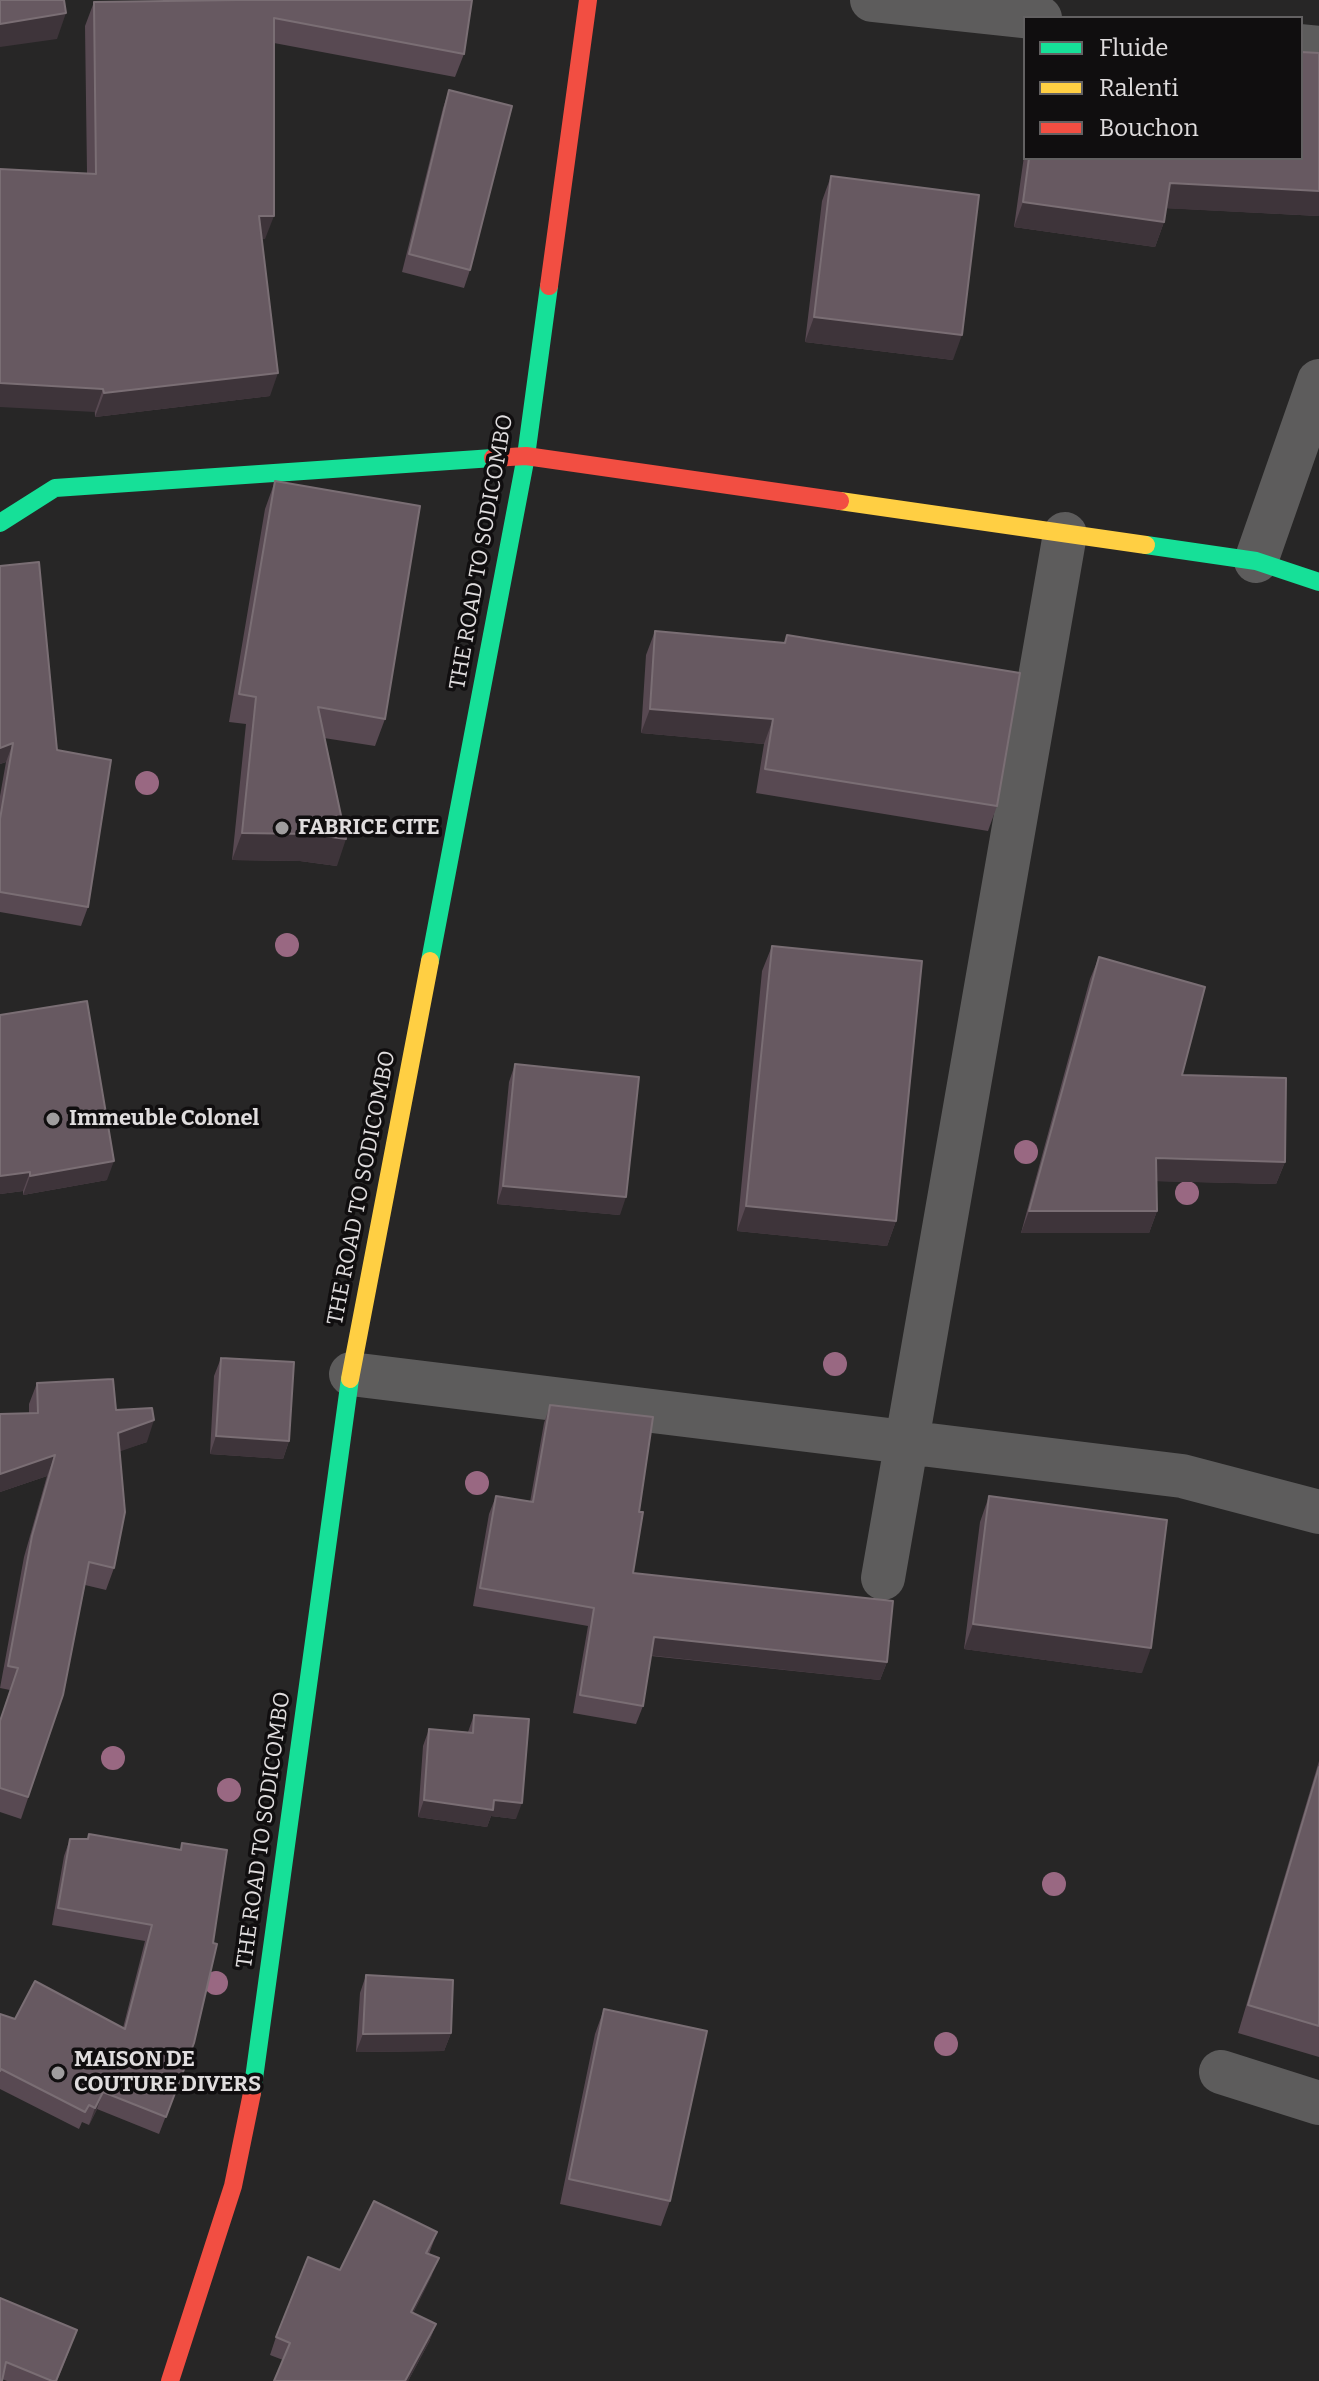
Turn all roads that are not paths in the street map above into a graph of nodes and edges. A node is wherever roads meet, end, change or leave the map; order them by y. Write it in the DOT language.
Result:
graph roads {
  1 [pos="588,0"];
  2 [pos="872,0"];
  3 [pos="1023,16"];
  4 [pos="1319,381"];
  5 [pos="526,456"];
  6 [pos="0,523"];
  7 [pos="1065,534"];
  8 [pos="1256,561"];
  9 [pos="1319,582"];
  10 [pos="351,1374"];
  11 [pos="908,1444"];
  12 [pos="1319,1512"];
  13 [pos="883,1578"];
  14 [pos="1221,2072"];
  15 [pos="1319,2103"];
  16 [pos="170,2381"];
  1 -- 5 [label="main road, THE ROAD TO SODICOMBO"];
  2 -- 3 [label="street"];
  4 -- 8 [label="street"];
  5 -- 6 [label="main road"];
  5 -- 7 [label="main road"];
  5 -- 10 [label="main road, THE ROAD TO SODICOMBO"];
  7 -- 8 [label="main road"];
  7 -- 11 [label="street"];
  8 -- 9 [label="main road"];
  10 -- 11 [label="street"];
  10 -- 16 [label="main road, THE ROAD TO SODICOMBO"];
  11 -- 12 [label="street"];
  11 -- 13 [label="street"];
  14 -- 15 [label="street"];
}
